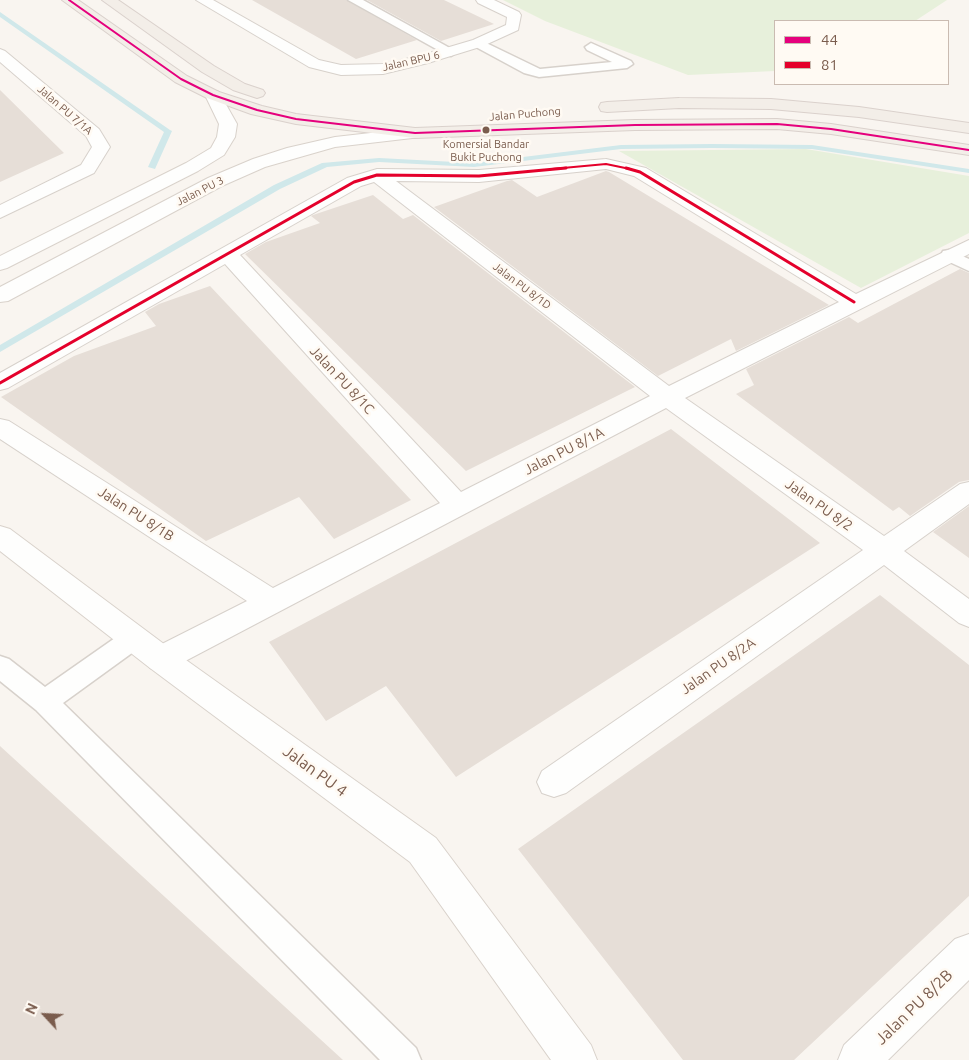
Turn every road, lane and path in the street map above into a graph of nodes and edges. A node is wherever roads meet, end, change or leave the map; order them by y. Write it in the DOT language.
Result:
graph roads {
  1 [pos="69,0"];
  2 [pos="109,0"];
  3 [pos="203,0"];
  4 [pos="354,0"];
  5 [pos="483,0"];
  6 [pos="478,43"];
  7 [pos="591,47"];
  8 [pos="451,52"];
  9 [pos="0,54"];
  10 [pos="213,95"];
  11 [pos="594,108"];
  12 [pos="859,112"];
  13 [pos="531,113"];
  14 [pos="969,123"];
  15 [pos="969,128"];
  16 [pos="416,133"];
  17 [pos="969,150"];
  18 [pos="377,175"];
  19 [pos="0,212"];
  20 [pos="226,254"];
  21 [pos="962,256"];
  22 [pos="0,264"];
  23 [pos="0,296"];
  24 [pos="854,302"];
  25 [pos="0,383"];
  26 [pos="667,397"];
  27 [pos="0,427"];
  28 [pos="969,491"];
  29 [pos="458,506"];
  30 [pos="0,536"];
  31 [pos="883,550"];
  32 [pos="272,602"];
  33 [pos="969,615"];
  34 [pos="134,638"];
  35 [pos="161,659"];
  36 [pos="0,666"];
  37 [pos="45,702"];
  38 [pos="554,782"];
  39 [pos="969,953"];
  40 [pos="404,1060"];
  41 [pos="576,1060"];
  42 [pos="859,1060"];
  1 -- 10 [label="main road, Jalan Puchong"];
  2 -- 13 [label="main road, Jalan Puchong"];
  3 -- 8 [label="street, Jalan BPU 6"];
  4 -- 8 [label="lane"];
  5 -- 6 [label="street, Jalan BPU 6"];
  6 -- 7 [label="lane"];
  6 -- 8 [label="street, Jalan BPU 6"];
  9 -- 19 [label="street, Jalan PU 7/1A"];
  10 -- 16 [label="main road, Jalan Puchong"];
  10 -- 22 [label="street, Jalan PU 3"];
  11 -- 12 [label="main road"];
  12 -- 14 [label="main road"];
  12 -- 15 [label="main road"];
  16 -- 17 [label="main road, Jalan Puchong"];
  16 -- 23 [label="street, Jalan PU 3"];
  18 -- 20 [label="street"];
  18 -- 24 [label="street"];
  18 -- 26 [label="street, Jalan PU 8/1D"];
  20 -- 25 [label="street"];
  20 -- 29 [label="street, Jalan PU 8/1C"];
  21 -- 24 [label="street, Jalan PU 8/1A"];
  24 -- 26 [label="street, Jalan PU 8/1A"];
  26 -- 29 [label="street, Jalan PU 8/1A"];
  26 -- 31 [label="street, Jalan PU 8/2"];
  27 -- 32 [label="street, Jalan PU 8/1B"];
  28 -- 31 [label="street, Jalan PU 8/2A"];
  29 -- 32 [label="street, Jalan PU 8/1A"];
  30 -- 34 [label="street, Jalan PU 4"];
  31 -- 33 [label="street, Jalan PU 8/2"];
  31 -- 38 [label="street, Jalan PU 8/2A"];
  32 -- 35 [label="street, Jalan PU 8/1A"];
  34 -- 35 [label="street, Jalan PU 4"];
  34 -- 37 [label="lane"];
  35 -- 41 [label="street, Jalan PU 4"];
  36 -- 37 [label="lane"];
  37 -- 40 [label="lane"];
  39 -- 42 [label="street, Jalan PU 8/2B"];
}
